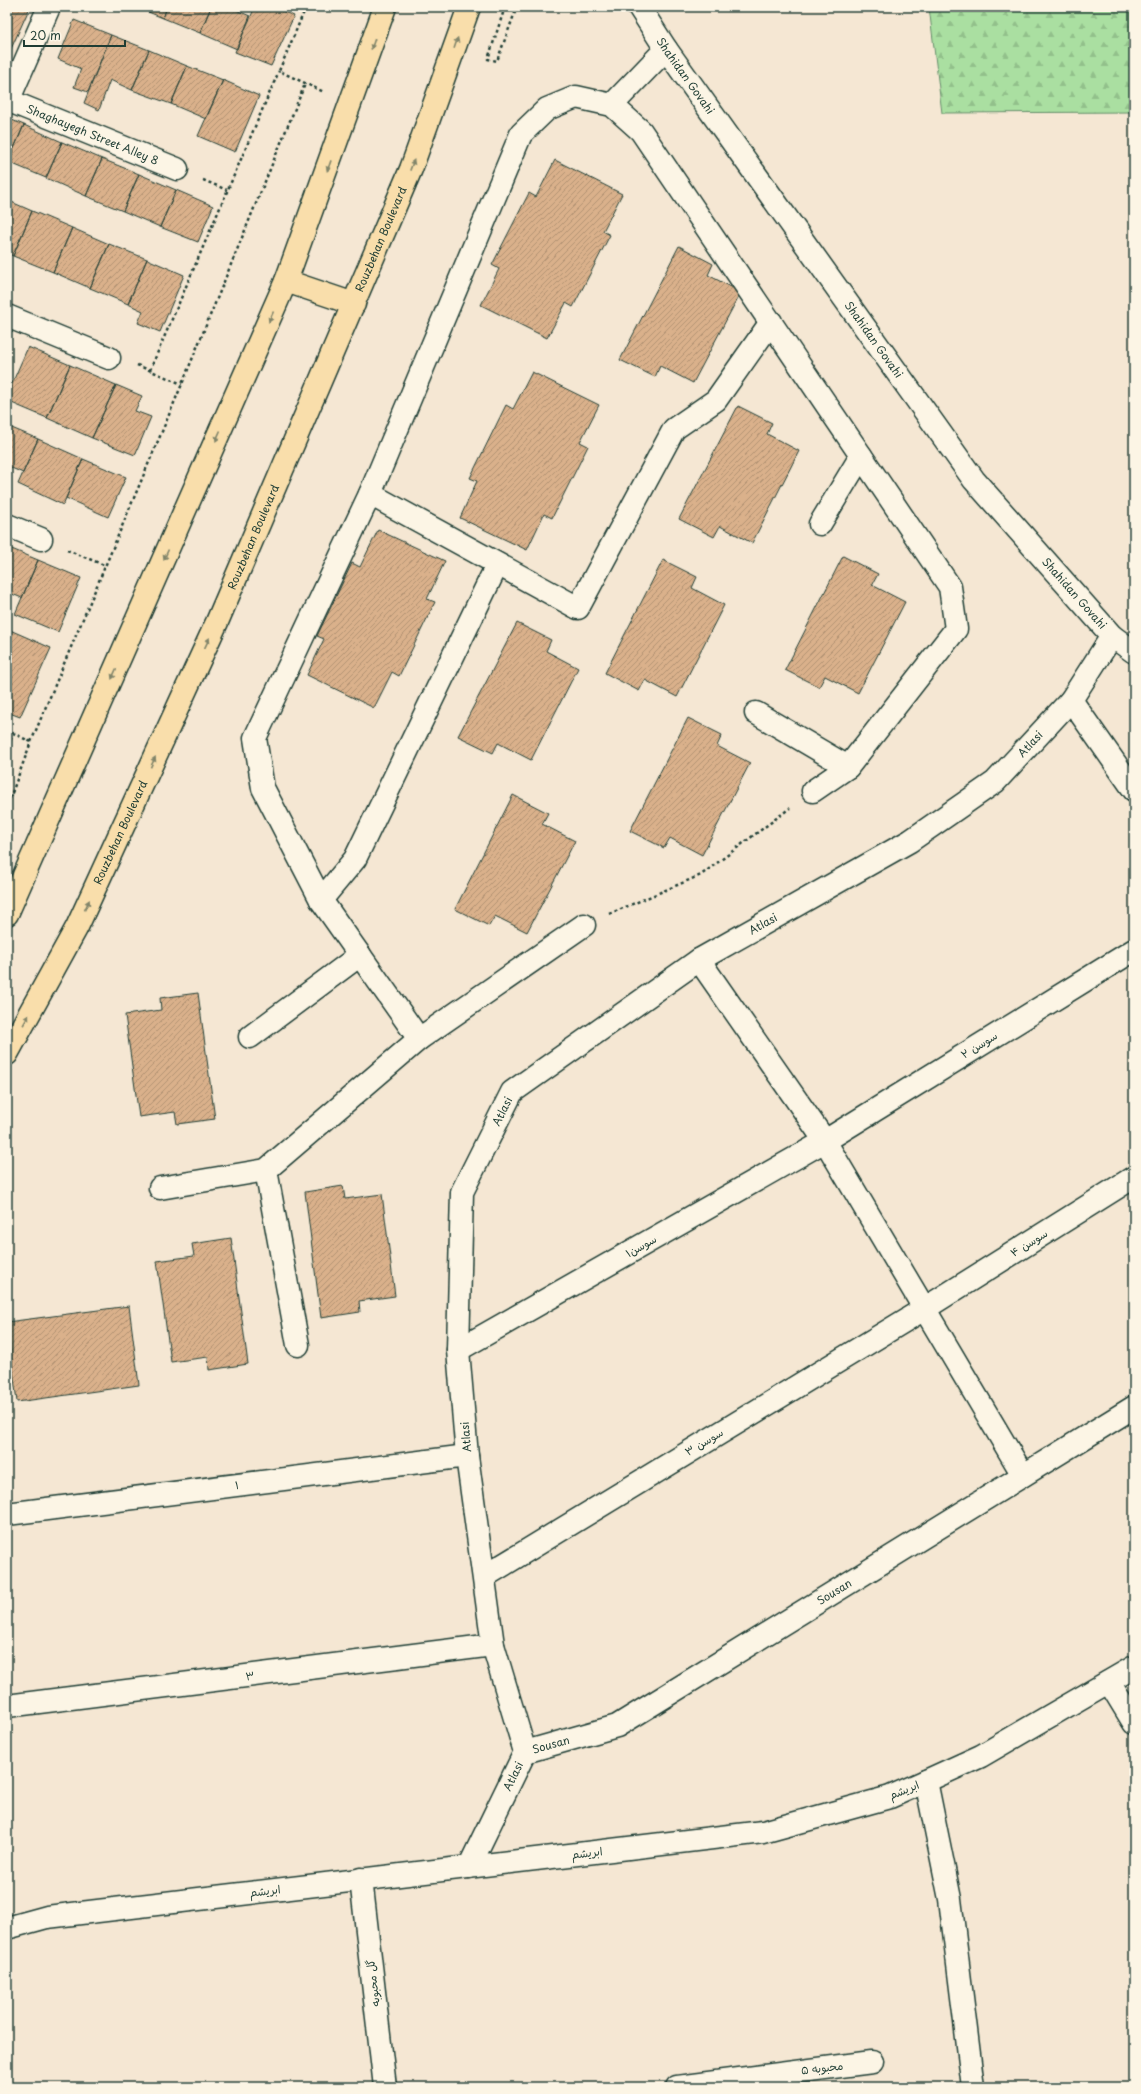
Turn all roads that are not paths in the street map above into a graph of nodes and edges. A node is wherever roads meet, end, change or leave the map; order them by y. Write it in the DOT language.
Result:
graph roads {
  1 [pos="49,7"];
  2 [pos="385,7"];
  3 [pos="469,7"];
  4 [pos="639,7"];
  5 [pos="666,49"];
  6 [pos="7,100"];
  7 [pos="612,105"];
  8 [pos="177,169"];
  9 [pos="286,282"];
  10 [pos="354,304"];
  11 [pos="9,322"];
  12 [pos="771,322"];
  13 [pos="109,358"];
  14 [pos="862,456"];
  15 [pos="370,494"];
  16 [pos="820,524"];
  17 [pos="7,525"];
  18 [pos="41,538"];
  19 [pos="497,565"];
  20 [pos="1112,636"];
  21 [pos="1134,652"];
  22 [pos="1072,700"];
  23 [pos="756,713"];
  24 [pos="848,766"];
  25 [pos="1134,790"];
  26 [pos="813,791"];
  27 [pos="321,900"];
  28 [pos="8,907"];
  29 [pos="584,925"];
  30 [pos="1134,950"];
  31 [pos="360,955"];
  32 [pos="699,960"];
  33 [pos="250,1037"];
  34 [pos="419,1039"];
  35 [pos="7,1054"];
  36 [pos="825,1141"];
  37 [pos="266,1170"];
  38 [pos="1134,1177"];
  39 [pos="160,1188"];
  40 [pos="924,1308"];
  41 [pos="298,1345"];
  42 [pos="458,1350"];
  43 [pos="1134,1407"];
  44 [pos="467,1456"];
  45 [pos="1022,1475"];
  46 [pos="7,1514"];
  47 [pos="485,1576"];
  48 [pos="493,1645"];
  49 [pos="1134,1667"];
  50 [pos="1109,1682"];
  51 [pos="7,1706"];
  52 [pos="1134,1723"];
  53 [pos="524,1752"];
  54 [pos="926,1781"];
  55 [pos="469,1866"];
  56 [pos="361,1880"];
  57 [pos="7,1916"];
  58 [pos="47,1917"];
  59 [pos="7,1928"];
  60 [pos="872,2062"];
  61 [pos="385,2087"];
  62 [pos="677,2087"];
  63 [pos="973,2087"];
  1 -- 6 [label="street"];
  2 -- 9 [label="main road, one-way"];
  10 -- 3 [label="main road, Rouzbehan Boulevard, one-way"];
  4 -- 5 [label="street, Shahidan Govahi"];
  5 -- 7 [label="street"];
  5 -- 20 [label="street, Shahidan Govahi"];
  6 -- 8 [label="street, Shaghayegh Street Alley 8"];
  7 -- 12 [label="street"];
  7 -- 15 [label="street"];
  9 -- 10 [label="main road"];
  9 -- 28 [label="main road, one-way"];
  35 -- 10 [label="main road, Rouzbehan Boulevard, one-way"];
  11 -- 13 [label="street"];
  12 -- 14 [label="street"];
  12 -- 19 [label="street"];
  14 -- 16 [label="street"];
  14 -- 24 [label="street"];
  15 -- 19 [label="street"];
  15 -- 27 [label="street"];
  17 -- 18 [label="street"];
  19 -- 27 [label="street"];
  20 -- 21 [label="street, Shahidan Govahi"];
  20 -- 22 [label="street, Atlasi"];
  22 -- 25 [label="street"];
  22 -- 32 [label="street, Atlasi"];
  23 -- 24 [label="street"];
  24 -- 26 [label="street"];
  27 -- 31 [label="street"];
  29 -- 34 [label="street"];
  30 -- 36 [label="street, سوسن ۲"];
  31 -- 33 [label="street"];
  31 -- 34 [label="street"];
  32 -- 36 [label="street"];
  32 -- 42 [label="street, Atlasi"];
  34 -- 37 [label="street"];
  36 -- 40 [label="street"];
  36 -- 42 [label="street, سوسن۱"];
  37 -- 39 [label="street"];
  37 -- 41 [label="street"];
  38 -- 40 [label="street, سوسن ۴"];
  40 -- 45 [label="street"];
  40 -- 47 [label="street, سوسن ۳"];
  42 -- 44 [label="street, Atlasi"];
  43 -- 45 [label="street, Sousan"];
  44 -- 46 [label="street, ۱"];
  44 -- 47 [label="street, Atlasi"];
  45 -- 53 [label="street, Sousan"];
  47 -- 48 [label="street, Atlasi"];
  48 -- 51 [label="street, ۳"];
  48 -- 53 [label="street, Atlasi"];
  49 -- 50 [label="street, ابریشم"];
  50 -- 52 [label="street"];
  50 -- 54 [label="street, ابریشم"];
  53 -- 55 [label="street, Atlasi"];
  54 -- 55 [label="street, ابریشم"];
  54 -- 63 [label="street"];
  55 -- 56 [label="street, ابریشم"];
  56 -- 58 [label="street, ابریشم"];
  56 -- 61 [label="street, گل محبوبه"];
  57 -- 58 [label="street"];
  58 -- 59 [label="street, ابریشم"];
  60 -- 62 [label="street, محبوبه ۵"];
}
